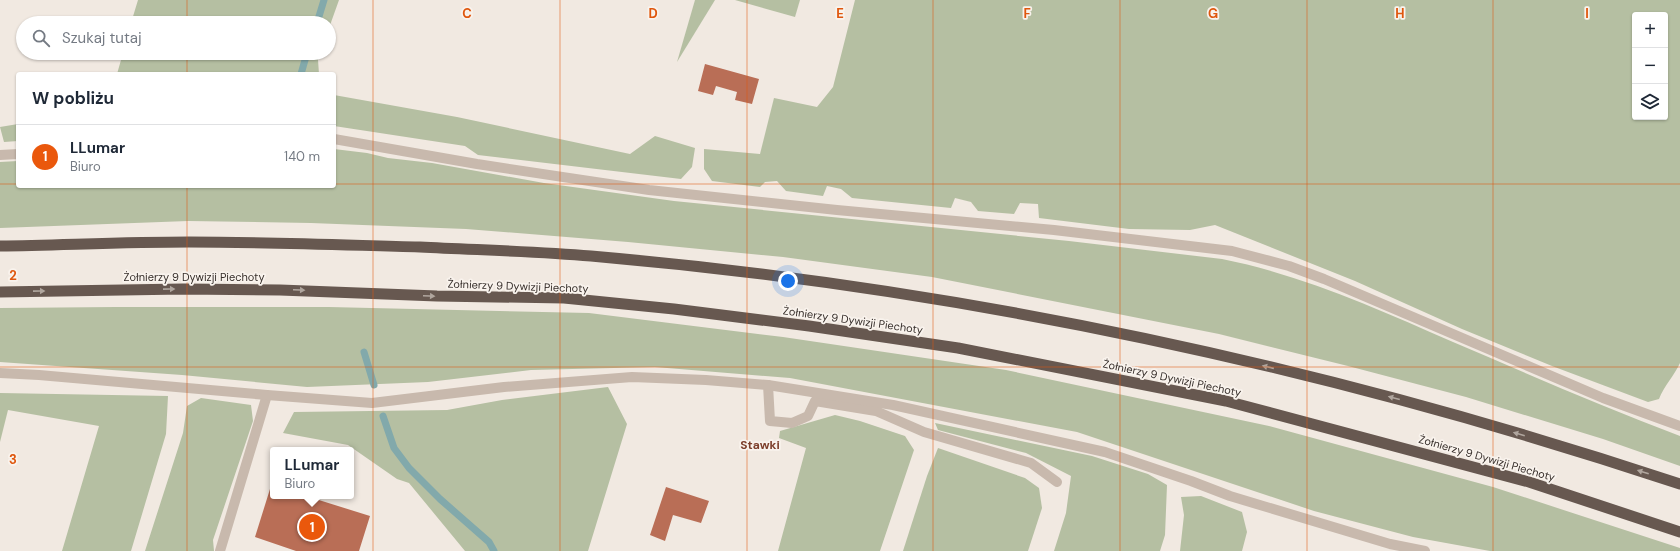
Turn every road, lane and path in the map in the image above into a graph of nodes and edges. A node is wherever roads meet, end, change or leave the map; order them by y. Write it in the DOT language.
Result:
graph roads {
  1 [pos="336,139"];
  2 [pos="16,154"];
  3 [pos="0,155"];
  4 [pos="0,246"];
  5 [pos="0,292"];
  6 [pos="0,373"];
  7 [pos="768,385"];
  8 [pos="267,396"];
  9 [pos="1680,426"];
  10 [pos="1057,482"];
  11 [pos="1680,484"];
  12 [pos="1680,532"];
  13 [pos="220,551"];
  14 [pos="1425,551"];
  1 -- 9 [label="street"];
  2 -- 3 [label="street"];
  11 -- 4 [label="highway, one-way"];
  5 -- 12 [label="highway, Żołnierzy 9 Dywizji Piechoty, one-way"];
  6 -- 8 [label="street"];
  7 -- 8 [label="street"];
  7 -- 10 [label="street"];
  7 -- 14 [label="street"];
  8 -- 13 [label="street"];
}
